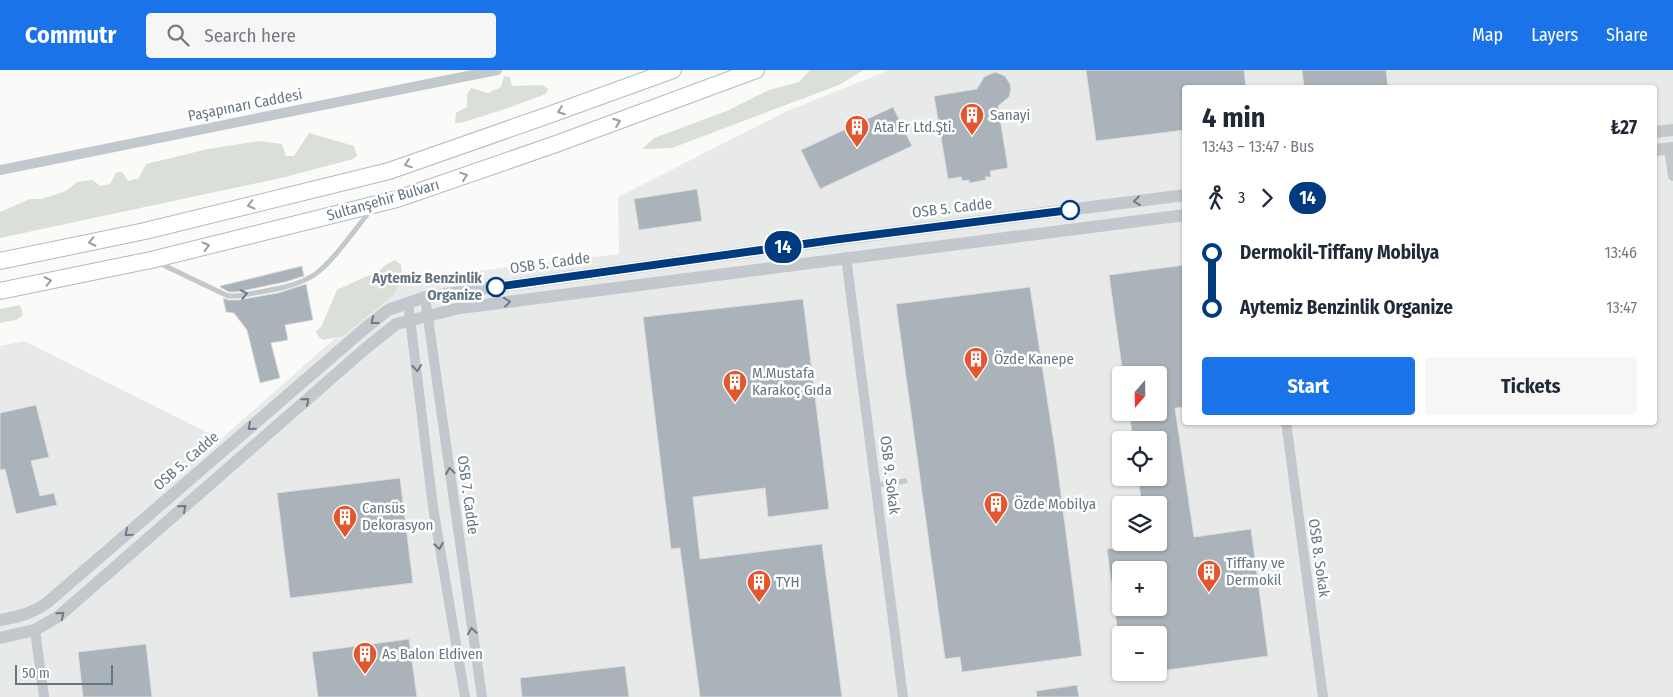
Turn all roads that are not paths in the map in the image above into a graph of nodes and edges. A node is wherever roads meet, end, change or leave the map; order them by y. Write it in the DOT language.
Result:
graph roads {
  1 [pos="497,70"];
  2 [pos="673,70"];
  3 [pos="756,70"];
  4 [pos="1673,130"];
  5 [pos="1657,132"];
  6 [pos="1671,148"];
  7 [pos="1657,150"];
  8 [pos="0,170"];
  9 [pos="1673,176"];
  10 [pos="1182,195"];
  11 [pos="375,204"];
  12 [pos="1182,215"];
  13 [pos="846,257"];
  14 [pos="151,260"];
  15 [pos="0,261"];
  16 [pos="0,291"];
  17 [pos="425,297"];
  18 [pos="408,302"];
  19 [pos="428,315"];
  20 [pos="411,319"];
  21 [pos="1286,425"];
  22 [pos="906,481"];
  23 [pos="876,485"];
  24 [pos="0,620"];
  25 [pos="35,630"];
  26 [pos="0,638"];
  27 [pos="44,697"];
  28 [pos="465,697"];
  29 [pos="482,697"];
  30 [pos="903,697"];
  31 [pos="1323,697"];
  1 -- 8 [label="street, Paşapınarı Caddesi"];
  2 -- 15 [label="highway, Sultanşehir Bulvarı, one-way"];
  11 -- 3 [label="highway, Sultanşehir Bulvarı, one-way"];
  4 -- 5 [label="street"];
  6 -- 7 [label="street"];
  6 -- 9 [label="street"];
  10 -- 17 [label="street, OSB 5. Cadde, one-way"];
  14 -- 11 [label="highway, Sultanşehir Bulvarı, one-way"];
  14 -- 11 [label="lane, one-way"];
  12 -- 13 [label="street"];
  19 -- 13 [label="street, one-way"];
  13 -- 23 [label="street, OSB 9. Sokak"];
  16 -- 14 [label="highway, Sultanşehir Bulvarı, one-way"];
  17 -- 18 [label="street, OSB 5. Cadde"];
  17 -- 19 [label="street, OSB 7. Cadde"];
  18 -- 20 [label="street"];
  18 -- 24 [label="street, OSB 5. Cadde, one-way"];
  19 -- 20 [label="street"];
  29 -- 19 [label="street, OSB 7. Cadde, one-way"];
  25 -- 20 [label="street, one-way"];
  20 -- 28 [label="street, one-way"];
  21 -- 31 [label="street, OSB 8. Sokak"];
  22 -- 23 [label="lane"];
  23 -- 30 [label="street, OSB 9. Sokak"];
  25 -- 26 [label="street"];
  25 -- 27 [label="street"];
}
